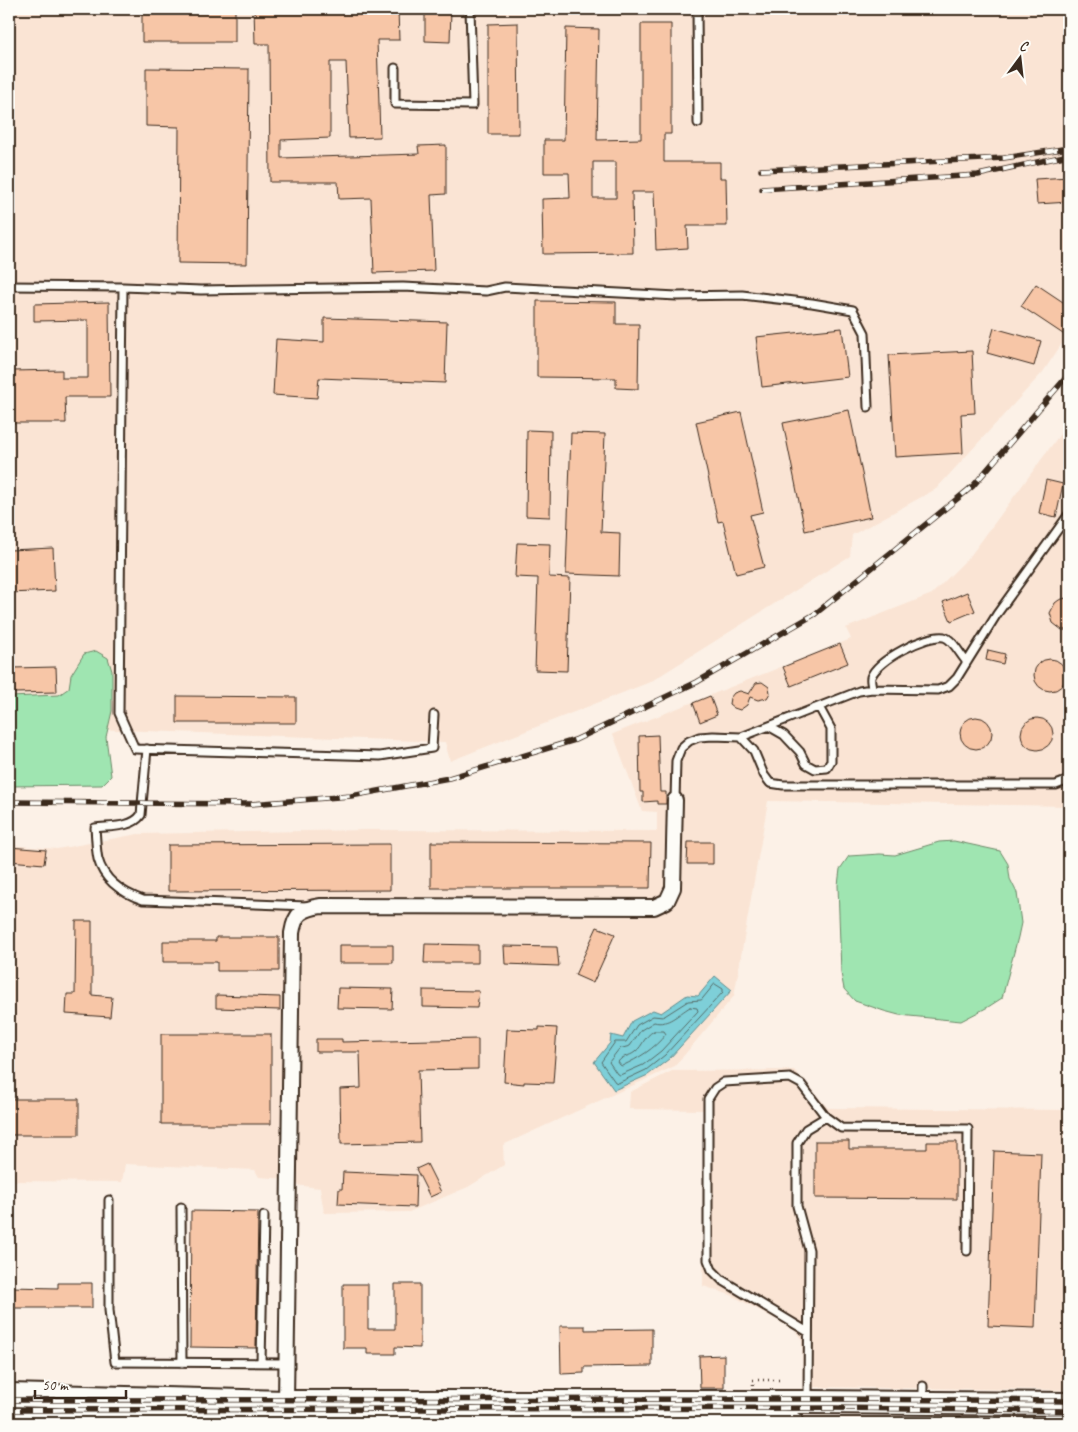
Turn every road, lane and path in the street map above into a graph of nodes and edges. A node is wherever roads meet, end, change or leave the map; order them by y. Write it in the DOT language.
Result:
graph roads {
  1 [pos="470,9"];
  2 [pos="697,9"];
  3 [pos="396,68"];
  4 [pos="698,123"];
  5 [pos="9,286"];
  6 [pos="123,287"];
  7 [pos="868,407"];
  8 [pos="1069,514"];
  9 [pos="967,662"];
  10 [pos="872,688"];
  11 [pos="819,707"];
  12 [pos="434,715"];
  13 [pos="770,727"];
  14 [pos="741,737"];
  15 [pos="147,749"];
  16 [pos="1069,780"];
  17 [pos="675,800"];
  18 [pos="321,906"];
  19 [pos="826,1117"];
  20 [pos="109,1200"];
  21 [pos="181,1207"];
  22 [pos="264,1216"];
  23 [pos="967,1251"];
  24 [pos="808,1332"];
  25 [pos="182,1363"];
  26 [pos="261,1363"];
  27 [pos="286,1363"];
  28 [pos="759,1380"];
  29 [pos="783,1380"];
  30 [pos="9,1395"];
  31 [pos="286,1402"];
  32 [pos="808,1402"];
  33 [pos="1069,1404"];
  34 [pos="9,1421"];
  35 [pos="45,1422"];
  36 [pos="264,1422"];
  37 [pos="314,1422"];
  38 [pos="549,1422"];
  39 [pos="792,1423"];
  1 -- 3 [label="lane"];
  2 -- 4 [label="lane"];
  5 -- 6 [label="lane"];
  6 -- 7 [label="lane"];
  6 -- 15 [label="lane"];
  8 -- 9 [label="lane"];
  9 -- 10 [label="lane"];
  9 -- 10 [label="lane"];
  10 -- 11 [label="lane"];
  11 -- 13 [label="lane"];
  11 -- 13 [label="lane"];
  12 -- 15 [label="lane"];
  13 -- 14 [label="lane"];
  14 -- 16 [label="lane"];
  14 -- 17 [label="lane"];
  15 -- 18 [label="lane"];
  17 -- 18 [label="street"];
  18 -- 27 [label="street"];
  19 -- 23 [label="lane"];
  19 -- 24 [label="lane"];
  19 -- 24 [label="lane"];
  20 -- 25 [label="lane"];
  21 -- 25 [label="lane"];
  22 -- 26 [label="lane"];
  24 -- 32 [label="lane"];
  25 -- 26 [label="lane"];
  26 -- 27 [label="lane"];
  27 -- 31 [label="street"];
  28 -- 29 [label="path"];
  30 -- 31 [label="main road"];
  31 -- 32 [label="main road"];
  32 -- 33 [label="main road"];
  34 -- 35 [label="main road"];
  35 -- 36 [label="main road"];
  36 -- 37 [label="main road"];
  37 -- 38 [label="main road"];
  38 -- 39 [label="main road"];
}
